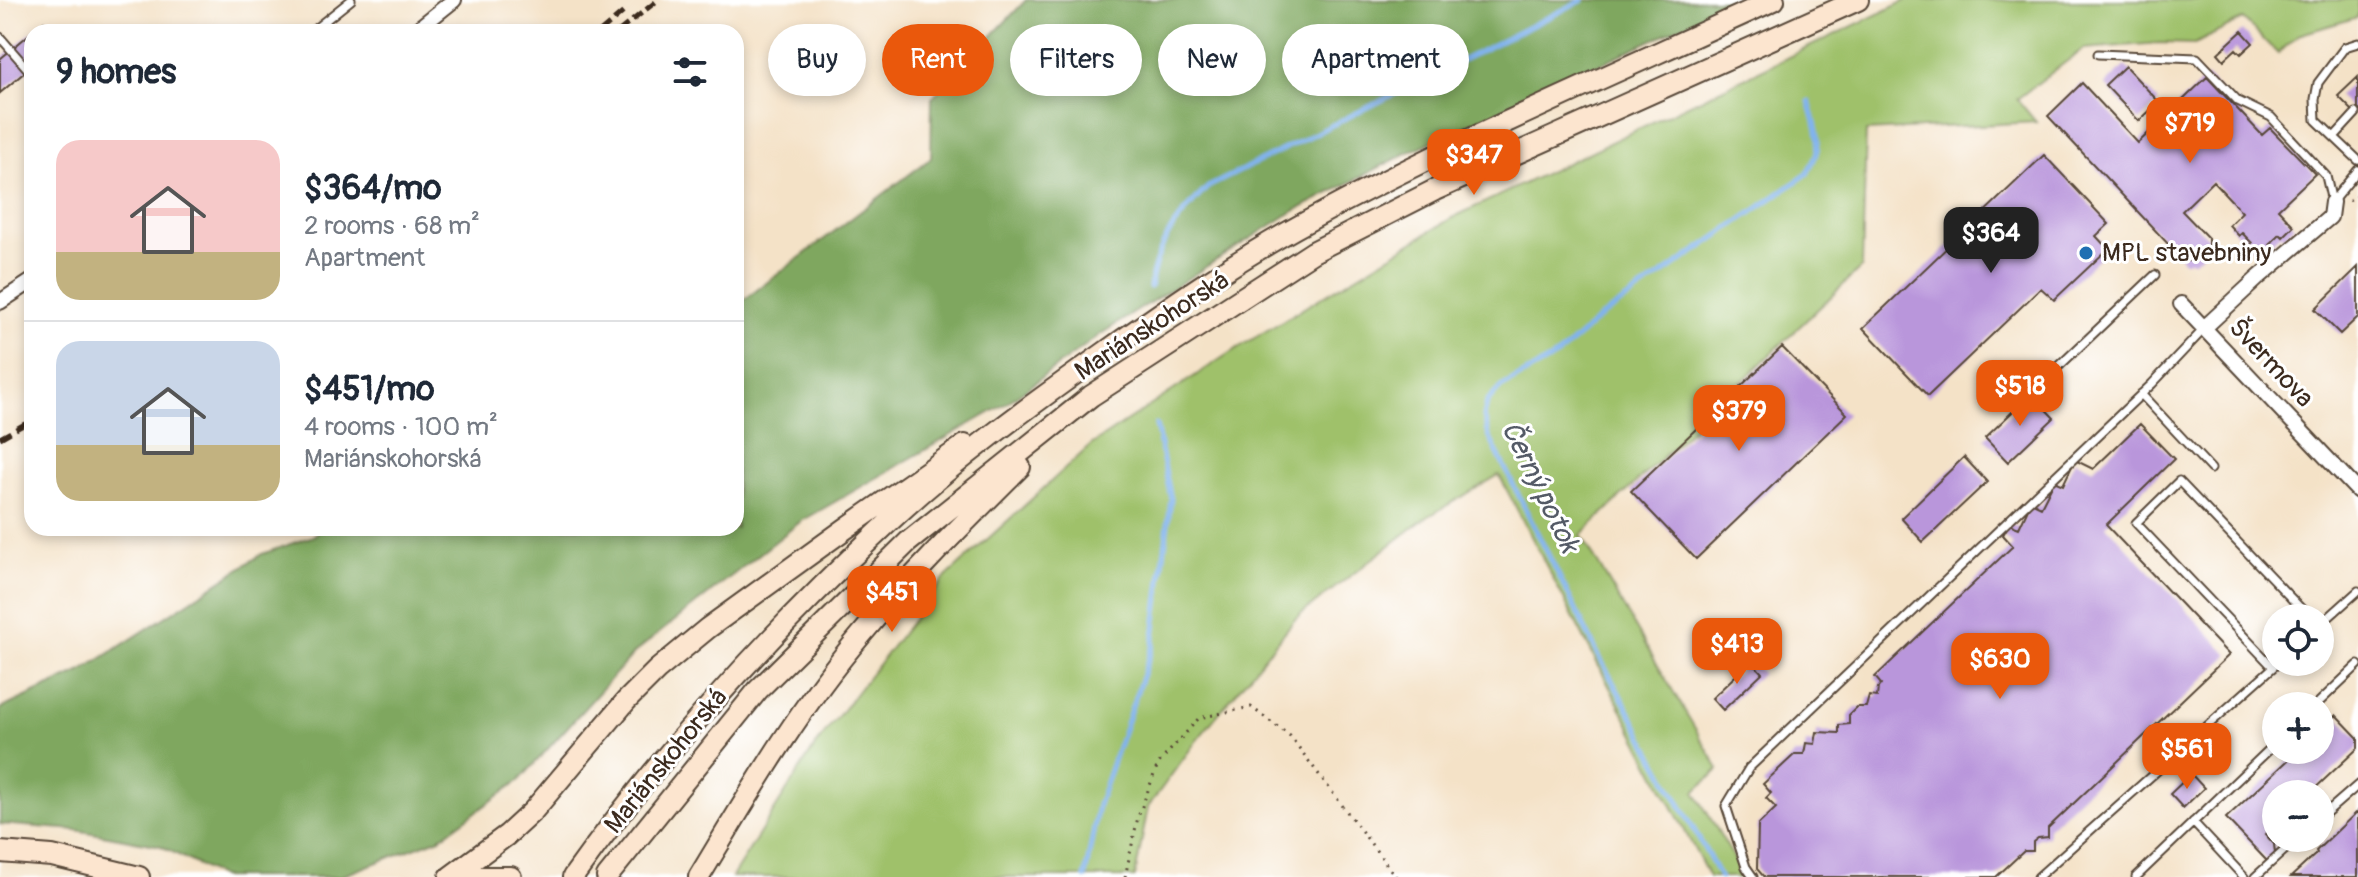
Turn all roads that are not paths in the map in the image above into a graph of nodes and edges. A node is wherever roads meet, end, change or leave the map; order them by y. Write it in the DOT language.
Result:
graph roads {
  1 [pos="351,0"];
  2 [pos="454,0"];
  3 [pos="1774,0"];
  4 [pos="1858,0"];
  5 [pos="321,24"];
  6 [pos="424,24"];
  7 [pos="0,37"];
  8 [pos="2358,43"];
  9 [pos="2098,54"];
  10 [pos="24,65"];
  11 [pos="2356,113"];
  12 [pos="2334,137"];
  13 [pos="2358,160"];
  14 [pos="2358,170"];
  15 [pos="2332,202"];
  16 [pos="2155,275"];
  17 [pos="24,286"];
  18 [pos="0,302"];
  19 [pos="2181,304"];
  20 [pos="2204,328"];
  21 [pos="2054,371"];
  22 [pos="2141,394"];
  23 [pos="1091,396"];
  24 [pos="1020,413"];
  25 [pos="2211,469"];
  26 [pos="2358,491"];
  27 [pos="2358,591"];
  28 [pos="2297,604"];
  29 [pos="2334,612"];
  30 [pos="2262,650"];
  31 [pos="2358,665"];
  32 [pos="2263,676"];
  33 [pos="2330,692"];
  34 [pos="2262,756"];
  35 [pos="2358,785"];
  36 [pos="2334,806"];
  37 [pos="2193,822"];
  38 [pos="0,852"];
  39 [pos="2283,852"];
  40 [pos="139,877"];
  41 [pos="450,877"];
  42 [pos="463,877"];
  43 [pos="511,877"];
  44 [pos="573,877"];
  45 [pos="607,877"];
  46 [pos="699,877"];
  47 [pos="1753,877"];
  48 [pos="2038,877"];
  49 [pos="2136,877"];
  50 [pos="2244,877"];
  51 [pos="2255,877"];
  1 -- 5 [label="lane"];
  2 -- 6 [label="street"];
  3 -- 24 [label="main road, Mariánskohorská"];
  4 -- 23 [label="main road, Mariánskohorská"];
  7 -- 10 [label="lane"];
  8 -- 12 [label="lane"];
  9 -- 15 [label="lane"];
  11 -- 12 [label="lane"];
  12 -- 13 [label="lane"];
  14 -- 15 [label="lane"];
  15 -- 20 [label="street"];
  16 -- 21 [label="lane"];
  17 -- 18 [label="street"];
  19 -- 20 [label="street, Švermova"];
  20 -- 22 [label="lane"];
  20 -- 26 [label="street, Švermova"];
  22 -- 25 [label="lane"];
  22 -- 47 [label="lane"];
  23 -- 45 [label="main road, Mariánskohorská"];
  23 -- 46 [label="main road"];
  24 -- 41 [label="main road"];
  24 -- 44 [label="main road, Mariánskohorská"];
  27 -- 29 [label="lane"];
  28 -- 30 [label="lane"];
  31 -- 33 [label="lane"];
  32 -- 48 [label="lane"];
  34 -- 37 [label="lane"];
  35 -- 36 [label="lane"];
  37 -- 49 [label="lane"];
  37 -- 50 [label="lane"];
  38 -- 40 [label="main road"];
  39 -- 51 [label="lane"];
  42 -- 43 [label="main road"];
}
